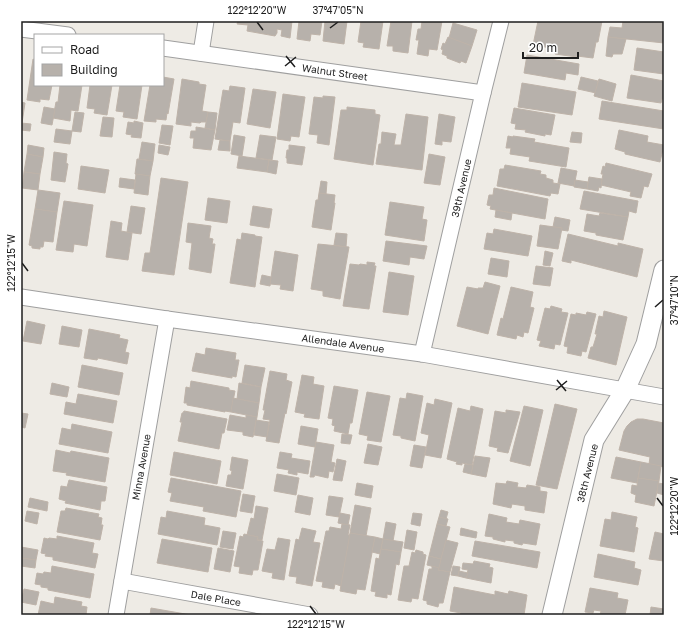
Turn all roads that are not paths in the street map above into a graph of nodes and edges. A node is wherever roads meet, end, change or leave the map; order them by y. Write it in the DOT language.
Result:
graph roads {
  1 [pos="206,21"];
  2 [pos="501,21"];
  3 [pos="21,29"];
  4 [pos="60,34"];
  5 [pos="164,48"];
  6 [pos="201,53"];
  7 [pos="483,93"];
  8 [pos="664,270"];
  9 [pos="21,297"];
  10 [pos="167,319"];
  11 [pos="422,354"];
  12 [pos="624,390"];
  13 [pos="664,397"];
  14 [pos="122,581"];
  15 [pos="116,615"];
  16 [pos="310,615"];
  17 [pos="552,615"];
  1 -- 6 [label="street"];
  2 -- 7 [label="street, 39th Avenue"];
  3 -- 4 [label="street"];
  5 -- 6 [label="street, Walnut Street"];
  6 -- 7 [label="street, Walnut Street"];
  7 -- 11 [label="street, 39th Avenue"];
  8 -- 12 [label="street, 38th Avenue"];
  9 -- 10 [label="street, Allendale Avenue"];
  10 -- 11 [label="street, Allendale Avenue"];
  10 -- 14 [label="street, Minna Avenue"];
  11 -- 12 [label="street, Allendale Avenue"];
  12 -- 13 [label="street, Allendale Avenue"];
  12 -- 17 [label="street, 38th Avenue"];
  14 -- 15 [label="street, Minna Avenue"];
  14 -- 16 [label="street, Dale Place"];
}
